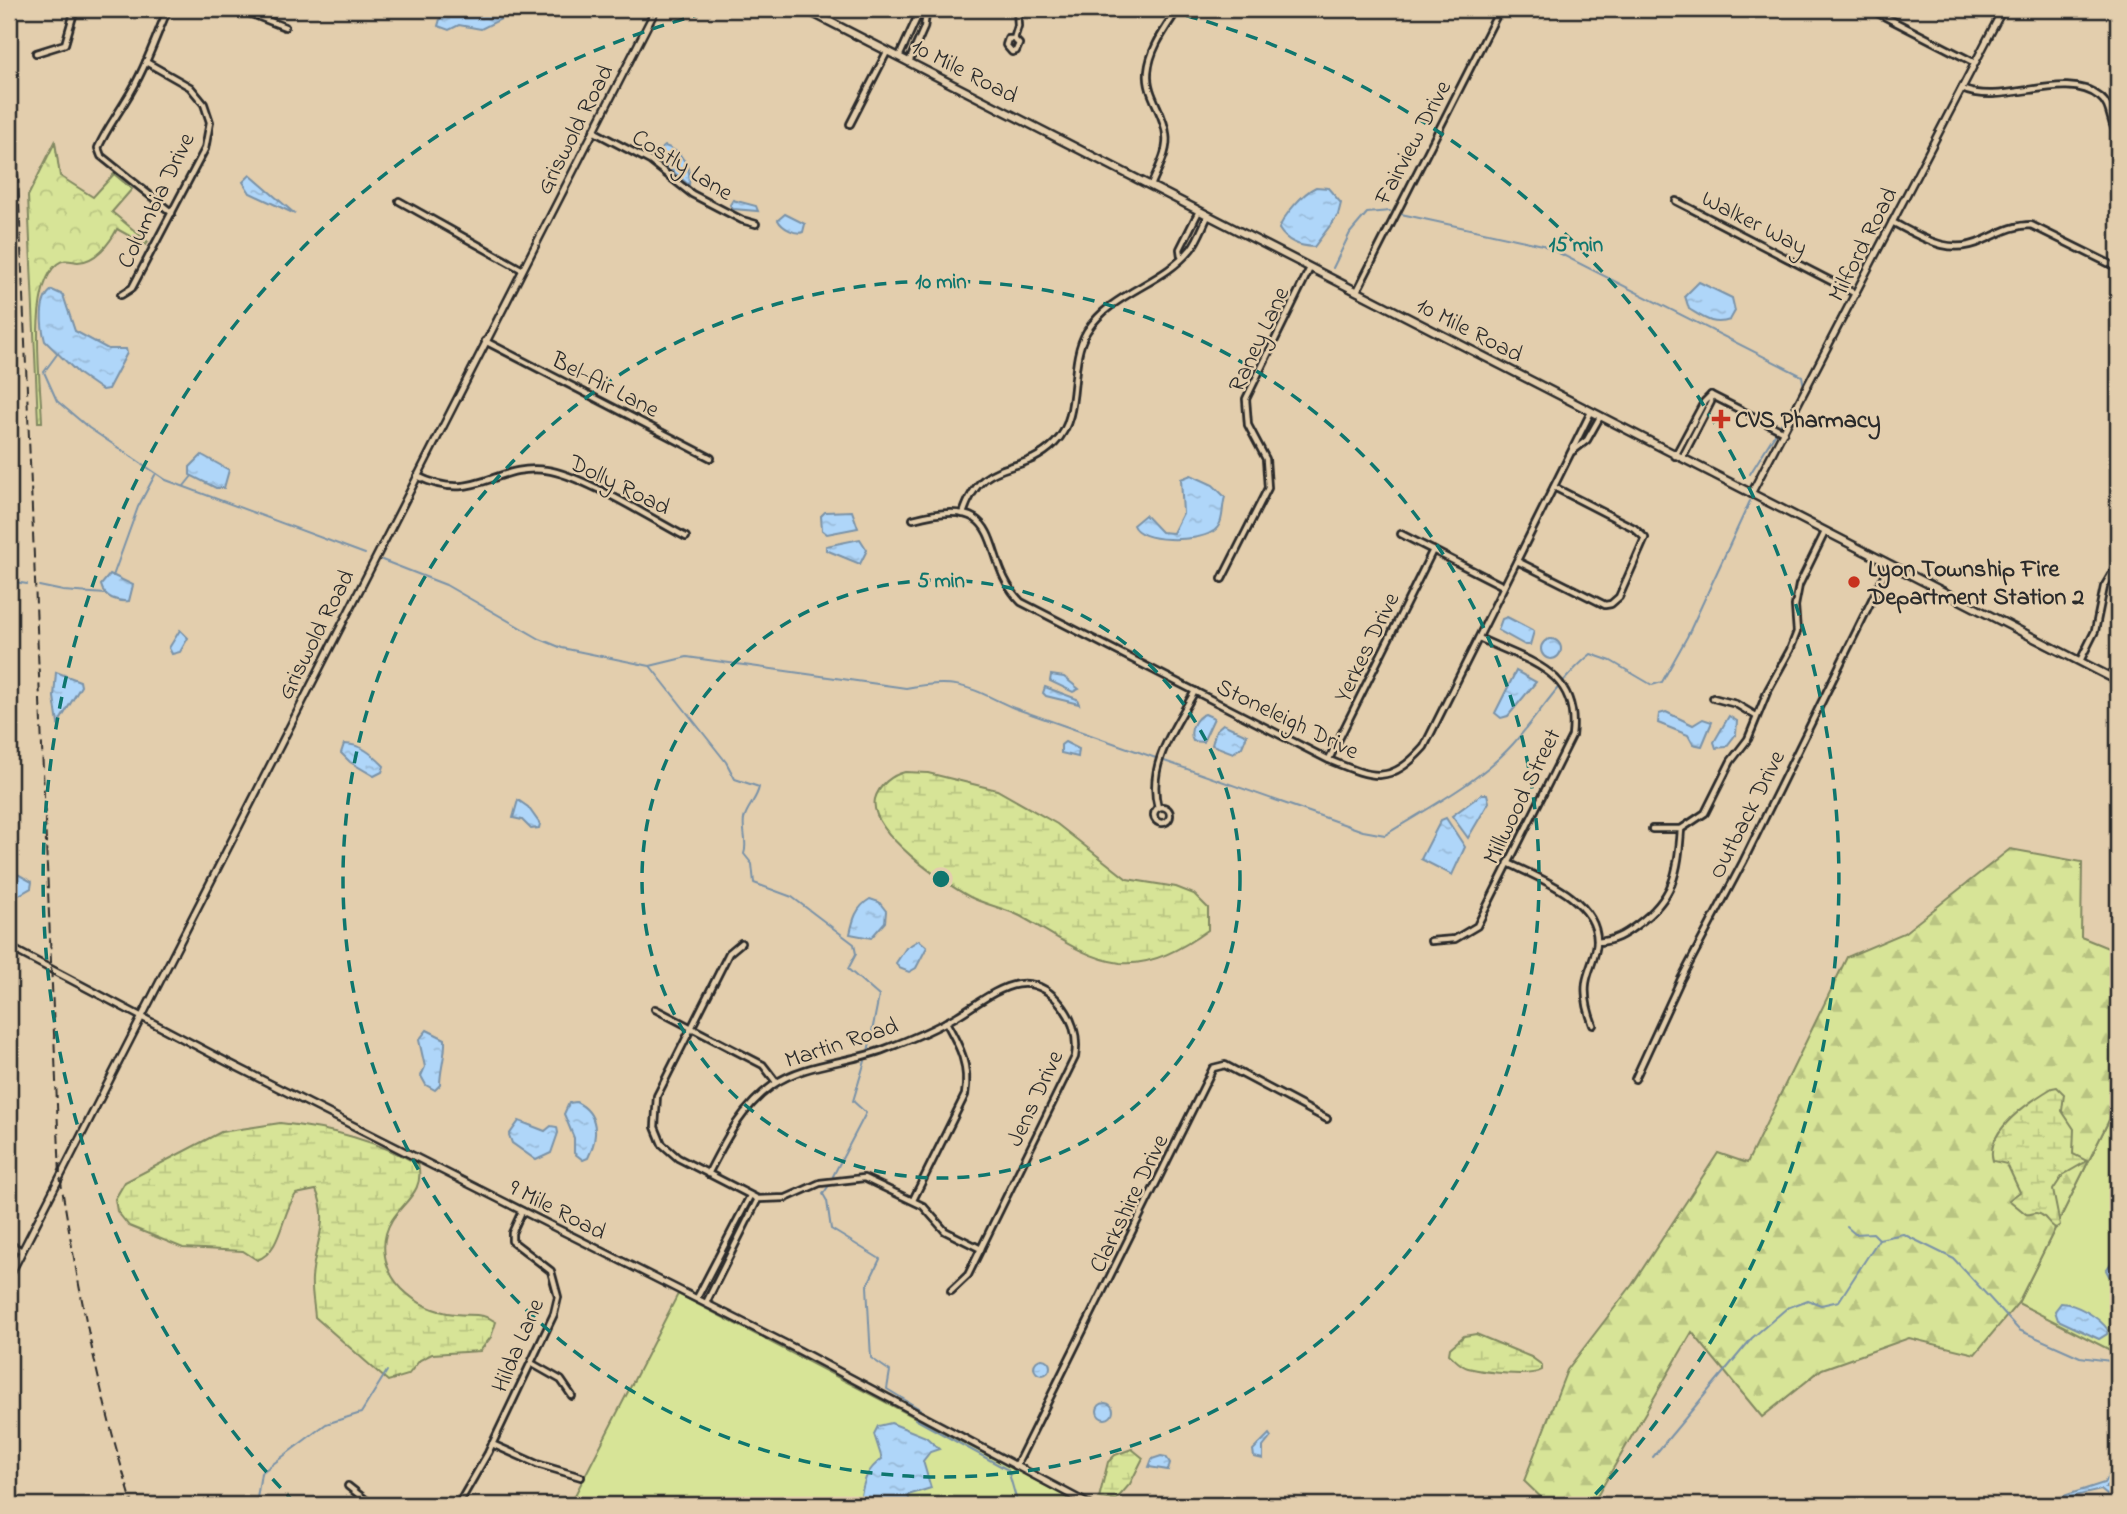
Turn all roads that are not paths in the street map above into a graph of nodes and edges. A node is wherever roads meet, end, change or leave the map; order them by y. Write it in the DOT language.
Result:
graph roads {
  1 [pos="75,9"];
  2 [pos="167,9"];
  3 [pos="239,9"];
  4 [pos="656,9"];
  5 [pos="805,9"];
  6 [pos="921,9"];
  7 [pos="927,9"];
  8 [pos="1017,9"];
  9 [pos="1178,9"];
  10 [pos="1500,9"];
  11 [pos="1870,9"];
  12 [pos="2003,9"];
  13 [pos="285,27"];
  14 [pos="1014,39"];
  15 [pos="887,52"];
  16 [pos="36,53"];
  17 [pos="899,57"];
  18 [pos="146,62"];
  19 [pos="908,62"];
  20 [pos="1975,62"];
  21 [pos="1962,89"];
  22 [pos="850,124"];
  23 [pos="593,131"];
  24 [pos="2118,135"];
  25 [pos="1150,187"];
  26 [pos="399,201"];
  27 [pos="1676,201"];
  28 [pos="1199,211"];
  29 [pos="172,214"];
  30 [pos="1208,216"];
  31 [pos="1892,222"];
  32 [pos="757,224"];
  33 [pos="1181,256"];
  34 [pos="1310,268"];
  35 [pos="2118,268"];
  36 [pos="521,269"];
  37 [pos="1356,292"];
  38 [pos="1856,294"];
  39 [pos="121,295"];
  40 [pos="485,341"];
  41 [pos="1591,412"];
  42 [pos="1600,417"];
  43 [pos="1784,432"];
  44 [pos="1572,451"];
  45 [pos="1678,457"];
  46 [pos="711,458"];
  47 [pos="415,475"];
  48 [pos="1554,487"];
  49 [pos="1751,494"];
  50 [pos="963,514"];
  51 [pos="913,519"];
  52 [pos="1825,532"];
  53 [pos="1401,534"];
  54 [pos="686,537"];
  55 [pos="1433,550"];
  56 [pos="1517,561"];
  57 [pos="2118,563"];
  58 [pos="1889,565"];
  59 [pos="1222,579"];
  60 [pos="1504,586"];
  61 [pos="1479,638"];
  62 [pos="2080,662"];
  63 [pos="2118,681"];
  64 [pos="1195,691"];
  65 [pos="1713,698"];
  66 [pos="1756,716"];
  67 [pos="1329,760"];
  68 [pos="1158,808"];
  69 [pos="1681,829"];
  70 [pos="1652,830"];
  71 [pos="1508,863"];
  72 [pos="1431,941"];
  73 [pos="1597,942"];
  74 [pos="741,943"];
  75 [pos="9,947"];
  76 [pos="655,1009"];
  77 [pos="140,1017"];
  78 [pos="946,1022"];
  79 [pos="1593,1025"];
  80 [pos="690,1027"];
  81 [pos="1635,1079"];
  82 [pos="776,1082"];
  83 [pos="1327,1119"];
  84 [pos="708,1174"];
  85 [pos="750,1196"];
  86 [pos="758,1199"];
  87 [pos="913,1200"];
  88 [pos="523,1210"];
  89 [pos="9,1244"];
  90 [pos="981,1249"];
  91 [pos="22,1251"];
  92 [pos="9,1276"];
  93 [pos="951,1291"];
  94 [pos="697,1298"];
  95 [pos="706,1303"];
  96 [pos="531,1363"];
  97 [pos="572,1396"];
  98 [pos="492,1444"];
  99 [pos="1015,1467"];
  100 [pos="581,1478"];
  101 [pos="348,1486"];
  102 [pos="9,1503"];
  103 [pos="16,1505"];
  104 [pos="372,1505"];
  105 [pos="458,1505"];
  106 [pos="1090,1505"];
  1 -- 16 [label="street"];
  2 -- 18 [label="street"];
  3 -- 13 [label="street"];
  4 -- 23 [label="street, Griswold Road"];
  5 -- 15 [label="main road, 10 Mile Road"];
  6 -- 17 [label="street"];
  7 -- 19 [label="street"];
  8 -- 14 [label="street"];
  9 -- 25 [label="street"];
  10 -- 37 [label="street, Fairview Drive"];
  11 -- 20 [label="street"];
  12 -- 20 [label="street, Milford Road"];
  15 -- 17 [label="main road, 10 Mile Road"];
  15 -- 22 [label="street"];
  17 -- 19 [label="main road, 10 Mile Road"];
  18 -- 29 [label="street, Columbia Drive"];
  18 -- 29 [label="street"];
  19 -- 25 [label="main road, 10 Mile Road"];
  20 -- 21 [label="street, Milford Road"];
  21 -- 24 [label="street"];
  21 -- 31 [label="street, Milford Road"];
  23 -- 32 [label="street, Costly Lane"];
  23 -- 36 [label="street, Griswold Road"];
  25 -- 28 [label="main road, 10 Mile Road"];
  26 -- 36 [label="street"];
  27 -- 38 [label="street, Walker Way"];
  28 -- 30 [label="main road, 10 Mile Road"];
  28 -- 33 [label="street"];
  29 -- 39 [label="street, Columbia Drive"];
  30 -- 33 [label="street"];
  30 -- 34 [label="main road, 10 Mile Road"];
  31 -- 35 [label="street"];
  31 -- 38 [label="street, Milford Road"];
  33 -- 50 [label="street"];
  34 -- 37 [label="main road, 10 Mile Road"];
  34 -- 59 [label="street, Raney Lane"];
  36 -- 40 [label="street, Griswold Road"];
  37 -- 41 [label="main road, 10 Mile Road"];
  38 -- 43 [label="street, Milford Road"];
  40 -- 46 [label="street, Bel-Air Lane"];
  40 -- 47 [label="street, Griswold Road"];
  41 -- 42 [label="main road, 10 Mile Road"];
  41 -- 44 [label="street, Stoneleigh Drive"];
  42 -- 44 [label="street, Stoneleigh Drive"];
  42 -- 45 [label="main road, 10 Mile Road"];
  43 -- 45 [label="street"];
  43 -- 49 [label="street, Milford Road"];
  44 -- 48 [label="street, Stoneleigh Drive"];
  45 -- 49 [label="main road, 10 Mile Road"];
  47 -- 54 [label="street, Dolly Road"];
  47 -- 77 [label="street, Griswold Road"];
  48 -- 56 [label="street, Stoneleigh Drive"];
  48 -- 56 [label="street"];
  49 -- 52 [label="main road, 10 Mile Road"];
  50 -- 51 [label="street"];
  50 -- 64 [label="street, Stoneleigh Drive"];
  52 -- 58 [label="main road, 10 Mile Road"];
  52 -- 66 [label="street"];
  53 -- 55 [label="street"];
  55 -- 60 [label="street"];
  55 -- 67 [label="street, Yerkes Drive"];
  56 -- 60 [label="street, Stoneleigh Drive"];
  57 -- 62 [label="street"];
  58 -- 62 [label="main road, 10 Mile Road"];
  58 -- 81 [label="street, Outback Drive"];
  60 -- 61 [label="street, Stoneleigh Drive"];
  61 -- 67 [label="street, Stoneleigh Drive"];
  61 -- 71 [label="street, Millwood Street"];
  62 -- 63 [label="main road, 10 Mile Road"];
  64 -- 67 [label="street, Stoneleigh Drive"];
  64 -- 68 [label="street"];
  65 -- 66 [label="street"];
  66 -- 69 [label="street"];
  69 -- 70 [label="street"];
  69 -- 73 [label="street"];
  71 -- 72 [label="street, Millwood Street"];
  71 -- 73 [label="street"];
  73 -- 79 [label="street"];
  74 -- 80 [label="street"];
  75 -- 77 [label="street, 9 Mile Road"];
  76 -- 80 [label="street"];
  77 -- 88 [label="street, 9 Mile Road"];
  77 -- 91 [label="street, Griswold Road"];
  78 -- 82 [label="street, Martin Road"];
  78 -- 87 [label="street"];
  78 -- 90 [label="street, Jens Drive"];
  80 -- 82 [label="street"];
  80 -- 84 [label="street"];
  82 -- 84 [label="street, Martin Road"];
  83 -- 99 [label="street, Clarkshire Drive"];
  84 -- 85 [label="street"];
  85 -- 86 [label="street"];
  85 -- 94 [label="street"];
  86 -- 87 [label="street"];
  86 -- 95 [label="street"];
  87 -- 90 [label="street"];
  88 -- 94 [label="street, 9 Mile Road"];
  88 -- 96 [label="street, Hilda Lane"];
  89 -- 91 [label="street"];
  90 -- 93 [label="street, Jens Drive"];
  91 -- 92 [label="street, Griswold Road"];
  94 -- 95 [label="street, 9 Mile Road"];
  95 -- 99 [label="street, 9 Mile Road"];
  96 -- 97 [label="street"];
  96 -- 98 [label="street, Hilda Lane"];
  98 -- 100 [label="street"];
  98 -- 105 [label="street, Hilda Lane"];
  99 -- 106 [label="street, 9 Mile Road"];
  101 -- 104 [label="street"];
  102 -- 103 [label="street"];
}
